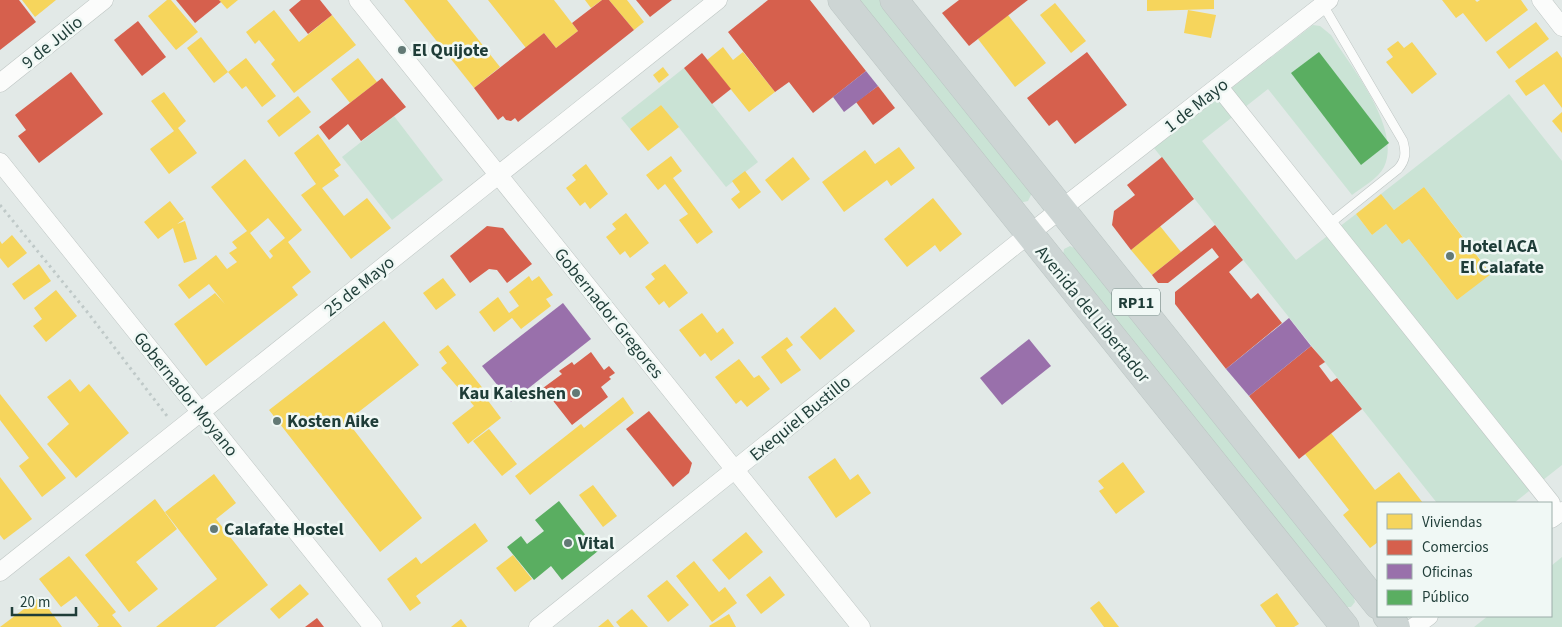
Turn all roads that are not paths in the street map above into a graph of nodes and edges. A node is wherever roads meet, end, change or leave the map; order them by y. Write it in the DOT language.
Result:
graph roads {
  1 [pos="104,0"];
  2 [pos="358,0"];
  3 [pos="718,0"];
  4 [pos="842,0"];
  5 [pos="894,0"];
  6 [pos="1541,0"];
  7 [pos="1326,2"];
  8 [pos="1562,27"];
  9 [pos="0,83"];
  10 [pos="1219,87"];
  11 [pos="0,162"];
  12 [pos="498,175"];
  13 [pos="1062,208"];
  14 [pos="1328,225"];
  15 [pos="1029,234"];
  16 [pos="201,412"];
  17 [pos="735,470"];
  18 [pos="1549,502"];
  19 [pos="0,572"];
  20 [pos="1377,604"];
  21 [pos="1388,617"];
  22 [pos="1427,617"];
  23 [pos="373,627"];
  24 [pos="538,627"];
  25 [pos="860,627"];
  26 [pos="1345,627"];
  27 [pos="1396,627"];
  28 [pos="1414,627"];
  1 -- 9 [label="street, 9 de Julio"];
  2 -- 12 [label="street, Gobernador Gregores"];
  3 -- 12 [label="street, 25 de Mayo"];
  4 -- 15 [label="main road, Avenida del Libertador / RP11"];
  5 -- 13 [label="main road, RP11"];
  6 -- 8 [label="street"];
  7 -- 10 [label="street, 1 de Mayo"];
  7 -- 14 [label="lane"];
  10 -- 13 [label="street, 1 de Mayo"];
  10 -- 14 [label="street"];
  11 -- 16 [label="street, Gobernador Moyano"];
  12 -- 16 [label="street, 25 de Mayo"];
  12 -- 17 [label="street, Gobernador Gregores"];
  13 -- 15 [label="street, Exequiel Bustillo"];
  13 -- 20 [label="main road, RP11"];
  14 -- 18 [label="street"];
  15 -- 17 [label="street, Exequiel Bustillo"];
  15 -- 26 [label="main road, Avenida del Libertador / RP11"];
  16 -- 19 [label="street, 25 de Mayo"];
  16 -- 23 [label="street, Gobernador Moyano"];
  17 -- 24 [label="street, Exequiel Bustillo"];
  17 -- 25 [label="street, Gobernador Gregores"];
  21 -- 27 [label="main road"];
  22 -- 28 [label="street"];
}
